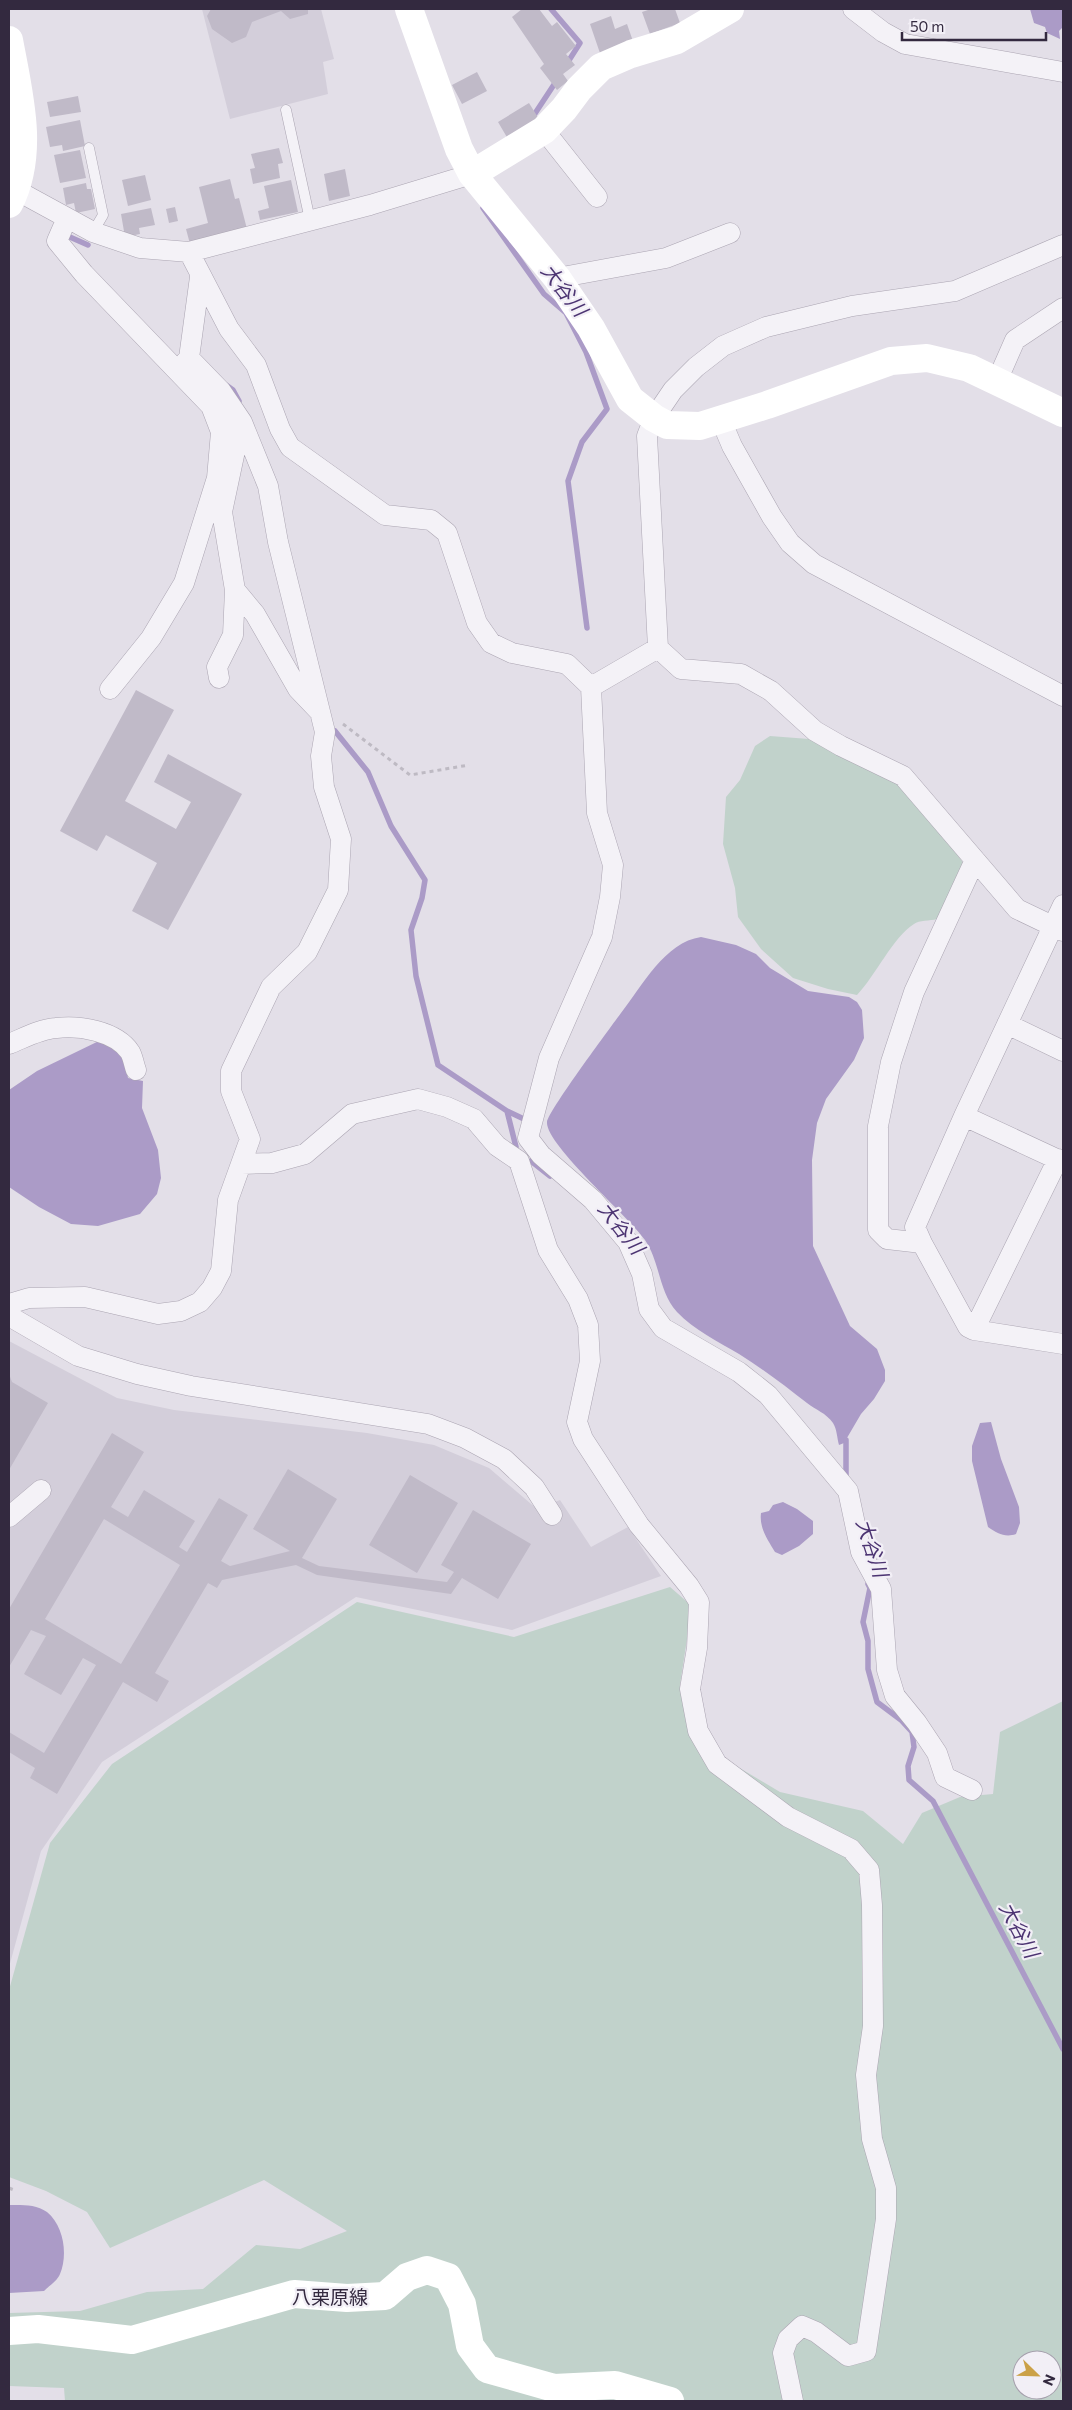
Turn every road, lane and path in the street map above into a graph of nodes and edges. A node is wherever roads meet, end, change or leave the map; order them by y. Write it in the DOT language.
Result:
graph roads {
  1 [pos="409,9"];
  2 [pos="730,9"];
  3 [pos="853,9"];
  4 [pos="9,40"];
  5 [pos="1063,72"];
  6 [pos="286,110"];
  7 [pos="538,134"];
  8 [pos="89,148"];
  9 [pos="483,168"];
  10 [pos="12,197"];
  11 [pos="597,197"];
  12 [pos="67,218"];
  13 [pos="310,220"];
  14 [pos="93,232"];
  15 [pos="730,233"];
  16 [pos="1063,245"];
  17 [pos="189,252"];
  18 [pos="200,276"];
  19 [pos="557,278"];
  20 [pos="1063,308"];
  21 [pos="183,365"];
  22 [pos="997,381"];
  23 [pos="234,410"];
  24 [pos="1063,413"];
  25 [pos="654,418"];
  26 [pos="721,420"];
  27 [pos="235,590"];
  28 [pos="658,648"];
  29 [pos="219,678"];
  30 [pos="590,687"];
  31 [pos="110,689"];
  32 [pos="1063,696"];
  33 [pos="320,714"];
  34 [pos="469,765"];
  35 [pos="975,860"];
  36 [pos="1063,904"];
  37 [pos="1058,929"];
  38 [pos="1008,1024"];
  39 [pos="9,1044"];
  40 [pos="1063,1051"];
  41 [pos="136,1070"];
  42 [pos="964,1116"];
  43 [pos="528,1138"];
  44 [pos="519,1161"];
  45 [pos="1061,1161"];
  46 [pos="242,1164"];
  47 [pos="922,1244"];
  48 [pos="9,1304"];
  49 [pos="9,1316"];
  50 [pos="974,1330"];
  51 [pos="1063,1344"];
  52 [pos="41,1490"];
  53 [pos="552,1515"];
  54 [pos="9,1517"];
  55 [pos="972,1790"];
  56 [pos="9,2188"];
  57 [pos="14,2190"];
  58 [pos="9,2331"];
  59 [pos="670,2401"];
  60 [pos="793,2401"];
  1 -- 9 [label="street"];
  2 -- 7 [label="street"];
  3 -- 5 [label="street"];
  4 -- 10 [label="street"];
  6 -- 13 [label="lane"];
  7 -- 9 [label="street"];
  7 -- 11 [label="street"];
  8 -- 14 [label="lane"];
  9 -- 13 [label="street"];
  9 -- 19 [label="street"];
  10 -- 12 [label="street"];
  12 -- 14 [label="street"];
  12 -- 21 [label="street"];
  13 -- 17 [label="street"];
  14 -- 17 [label="street"];
  15 -- 19 [label="street"];
  16 -- 25 [label="street"];
  17 -- 18 [label="street"];
  18 -- 21 [label="street"];
  18 -- 30 [label="street"];
  19 -- 25 [label="street"];
  20 -- 22 [label="street"];
  21 -- 23 [label="street"];
  21 -- 31 [label="street"];
  22 -- 24 [label="street"];
  22 -- 26 [label="street"];
  23 -- 27 [label="street"];
  23 -- 33 [label="street"];
  25 -- 26 [label="street"];
  25 -- 28 [label="street"];
  26 -- 32 [label="street"];
  27 -- 29 [label="street"];
  27 -- 33 [label="street"];
  28 -- 30 [label="street"];
  28 -- 35 [label="street"];
  30 -- 43 [label="street"];
  33 -- 34 [label="path"];
  33 -- 46 [label="street"];
  35 -- 37 [label="street"];
  35 -- 47 [label="street"];
  36 -- 37 [label="street"];
  37 -- 38 [label="street"];
  38 -- 40 [label="street"];
  38 -- 42 [label="street"];
  39 -- 41 [label="street"];
  42 -- 45 [label="street"];
  42 -- 47 [label="street"];
  43 -- 44 [label="street"];
  43 -- 55 [label="street"];
  44 -- 46 [label="street"];
  44 -- 60 [label="street"];
  45 -- 50 [label="street"];
  46 -- 48 [label="street"];
  47 -- 50 [label="street"];
  49 -- 53 [label="street"];
  50 -- 51 [label="street"];
  52 -- 54 [label="street"];
  56 -- 57 [label="path"];
  58 -- 59 [label="street, 八栗原線"];
}
